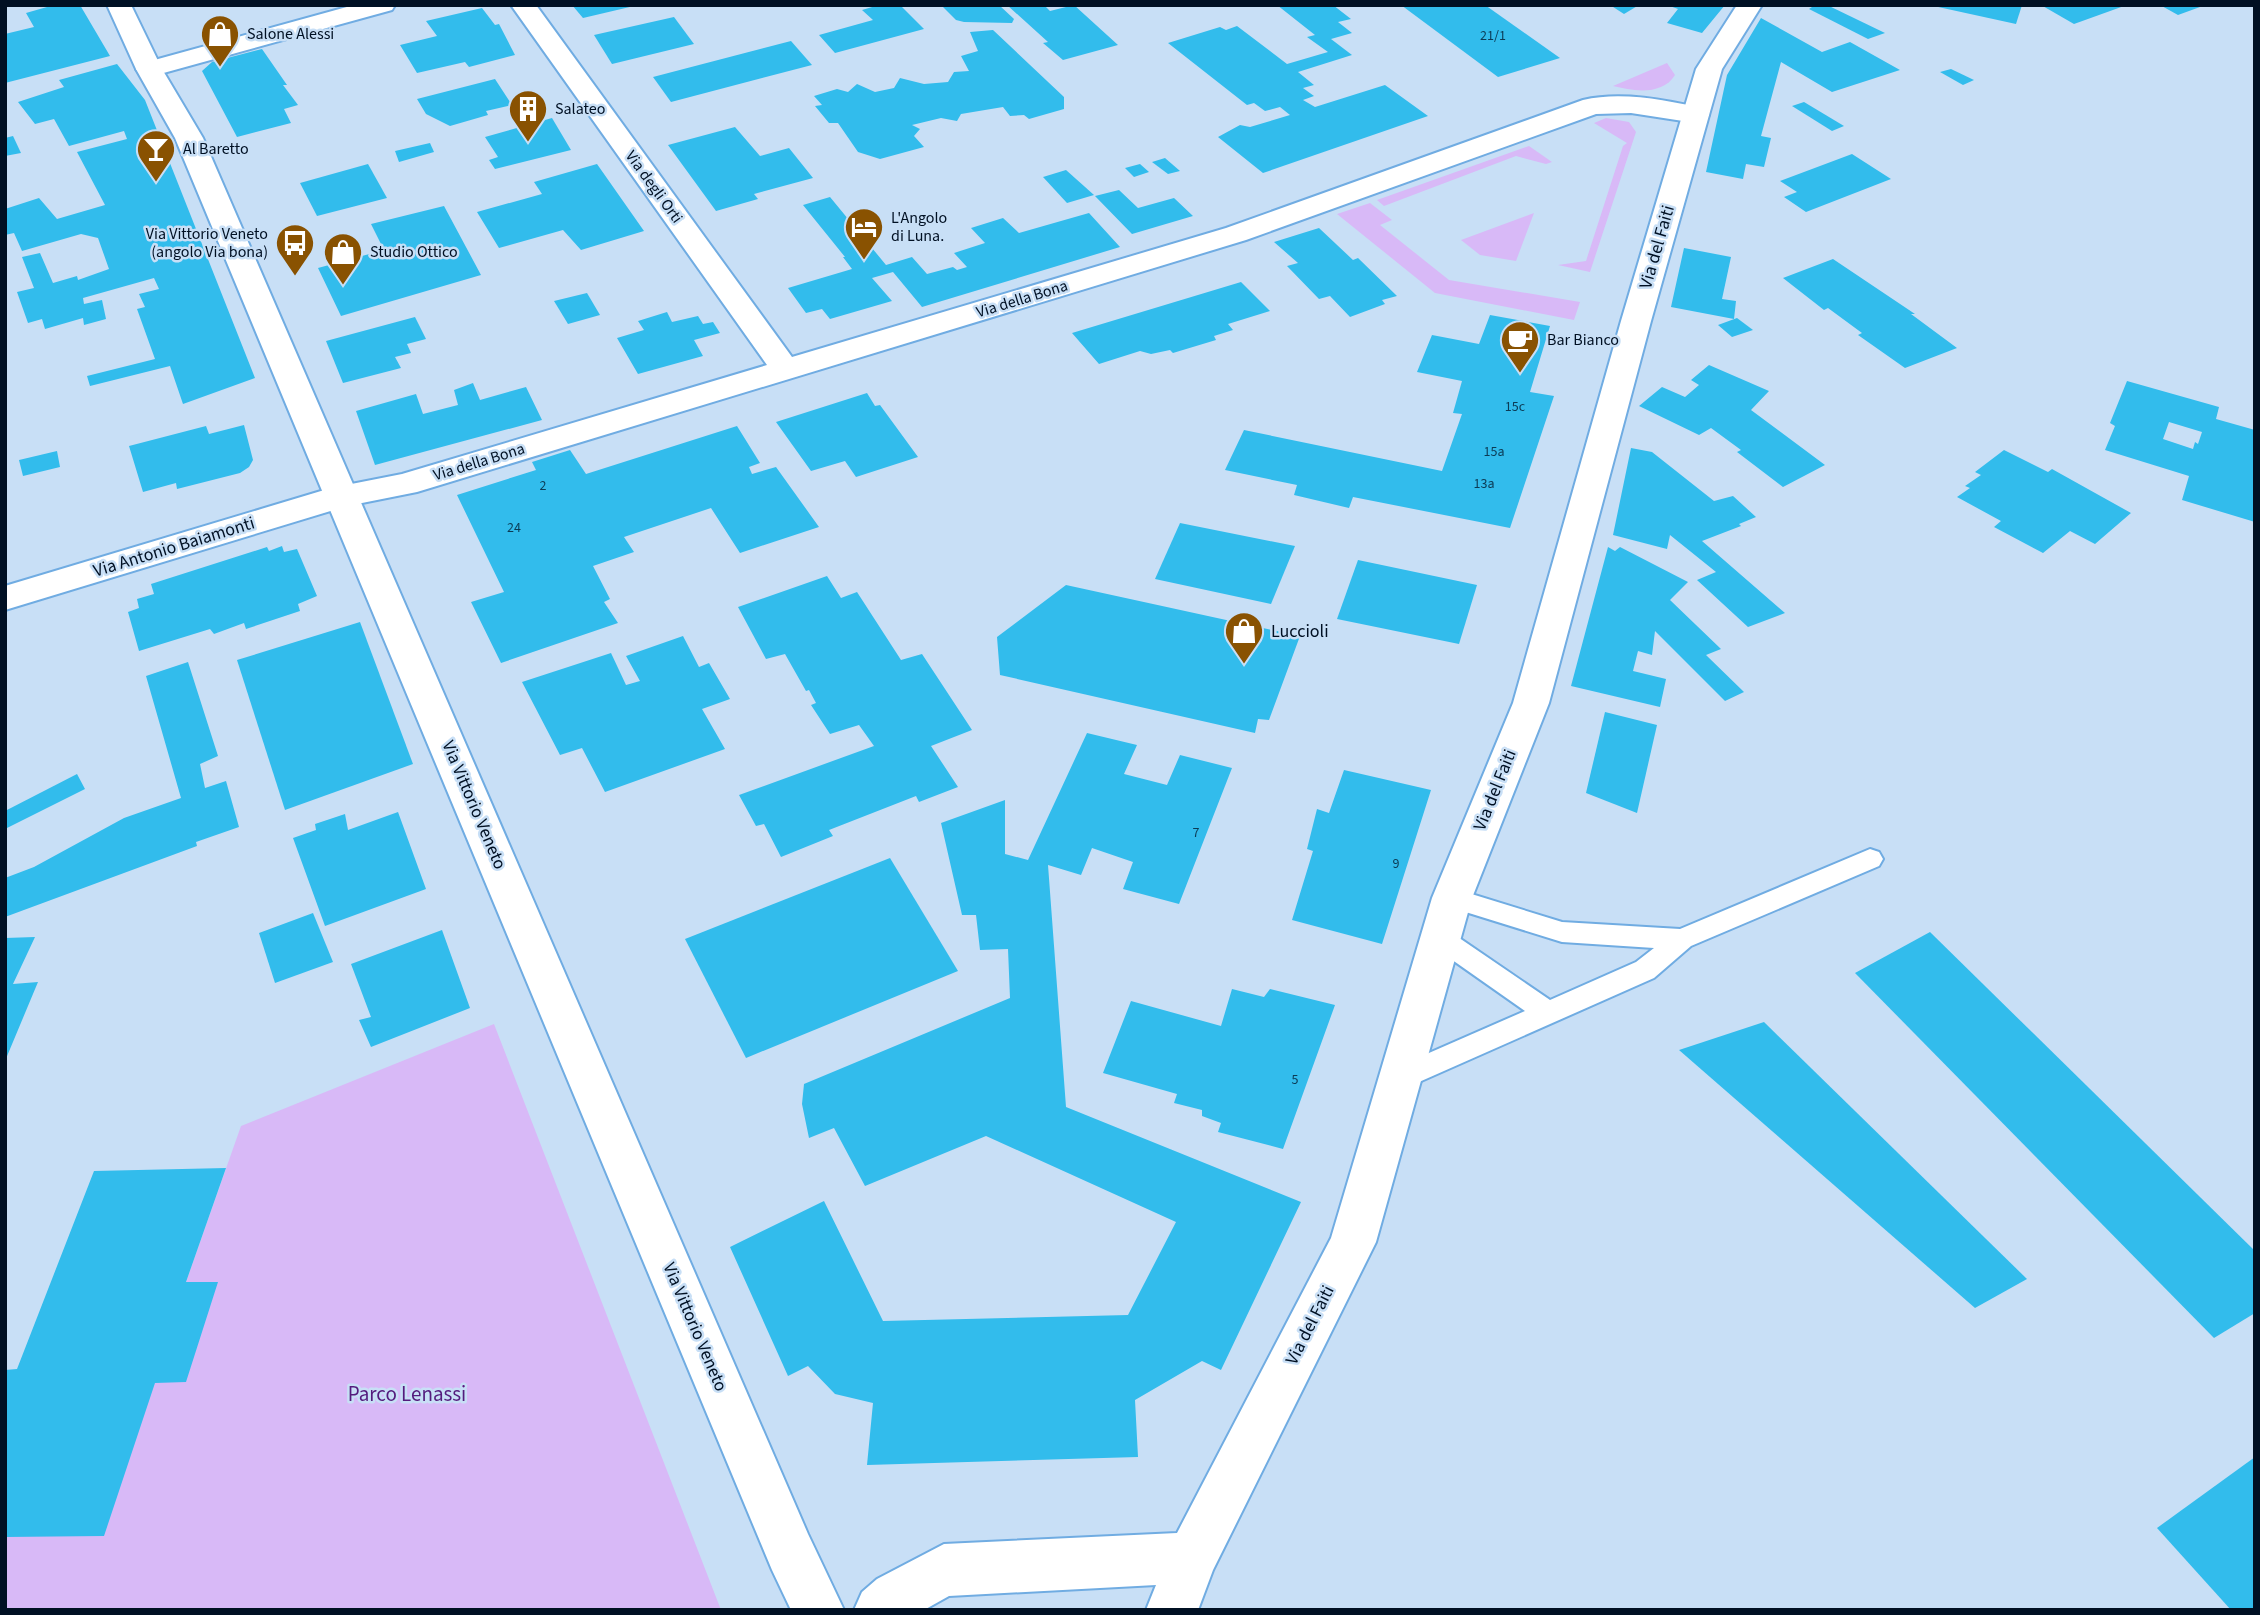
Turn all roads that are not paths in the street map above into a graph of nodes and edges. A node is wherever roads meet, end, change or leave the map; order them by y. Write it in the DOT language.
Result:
graph roads {
  1 [pos="119,5"];
  2 [pos="383,5"];
  3 [pos="523,5"];
  4 [pos="1750,5"];
  5 [pos="149,69"];
  6 [pos="1696,115"];
  7 [pos="785,369"];
  8 [pos="343,496"];
  9 [pos="5,598"];
  10 [pos="1870,859"];
  11 [pos="1451,898"];
  12 [pos="1440,938"];
  13 [pos="1682,939"];
  14 [pos="1548,1013"];
  15 [pos="1400,1078"];
  16 [pos="1192,1558"];
  17 [pos="818,1610"];
  18 [pos="880,1610"];
  19 [pos="1172,1610"];
  1 -- 5 [label="street, Via Vittorio Veneto"];
  2 -- 5 [label="street"];
  3 -- 7 [label="street, Via degli Orti"];
  4 -- 6 [label="street, Via del Faiti"];
  5 -- 8 [label="street, Via Vittorio Veneto"];
  6 -- 7 [label="street, Via della Bona"];
  6 -- 11 [label="street, Via del Faiti"];
  7 -- 8 [label="street, Via della Bona"];
  8 -- 9 [label="street, Via Antonio Baiamonti"];
  8 -- 17 [label="street, Via Vittorio Veneto"];
  10 -- 13 [label="lane"];
  11 -- 12 [label="street, Via del Faiti"];
  11 -- 13 [label="lane"];
  12 -- 14 [label="lane"];
  12 -- 15 [label="street, Via del Faiti"];
  13 -- 14 [label="lane"];
  14 -- 15 [label="lane"];
  15 -- 16 [label="street, Via del Faiti"];
  16 -- 18 [label="street"];
  16 -- 19 [label="street, Via del Faiti"];
}
